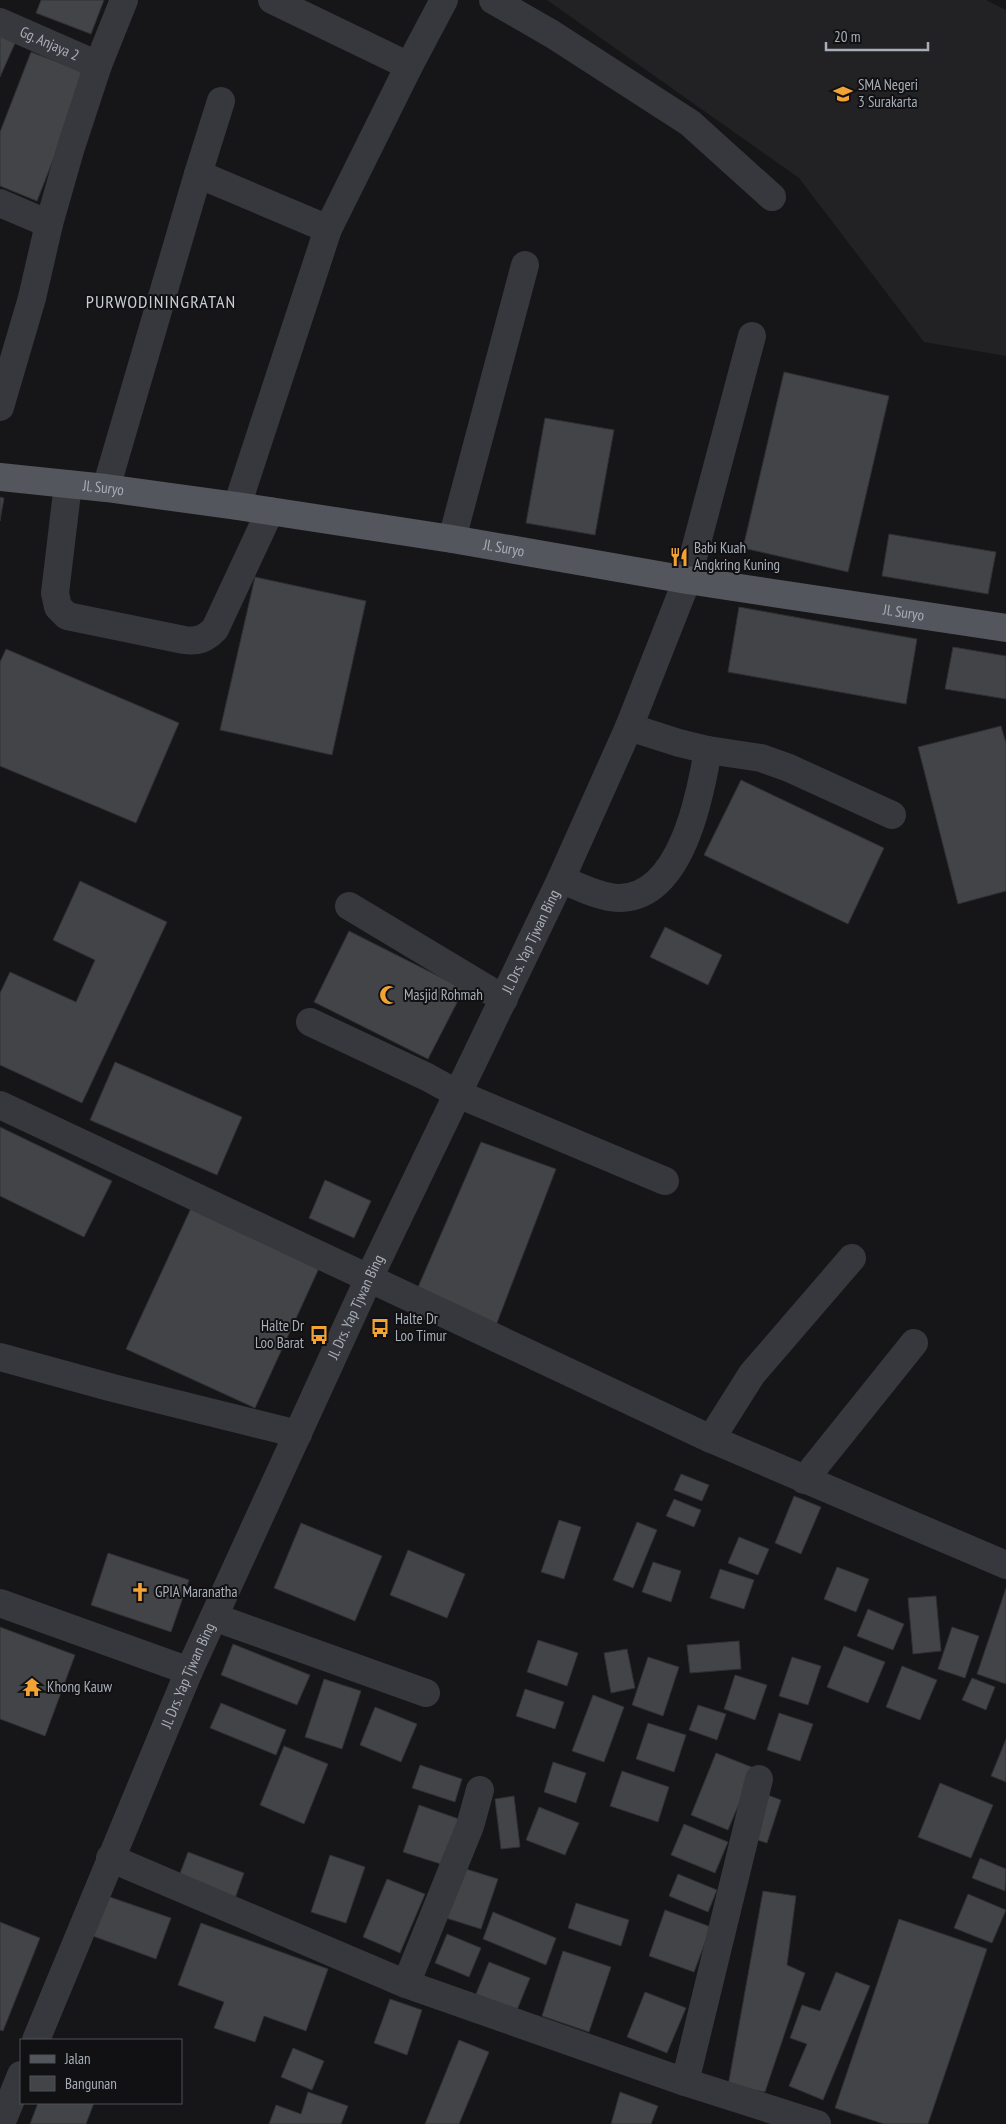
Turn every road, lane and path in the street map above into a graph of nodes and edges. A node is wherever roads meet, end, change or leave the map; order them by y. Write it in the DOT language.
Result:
graph roads {
  1 [pos="124,0"];
  2 [pos="272,0"];
  3 [pos="444,0"];
  4 [pos="493,0"];
  5 [pos="0,22"];
  6 [pos="98,65"];
  7 [pos="409,66"];
  8 [pos="221,101"];
  9 [pos="198,174"];
  10 [pos="772,197"];
  11 [pos="0,203"];
  12 [pos="49,224"];
  13 [pos="328,229"];
  14 [pos="524,265"];
  15 [pos="752,336"];
  16 [pos="0,407"];
  17 [pos="0,477"];
  18 [pos="68,484"];
  19 [pos="106,488"];
  20 [pos="237,506"];
  21 [pos="270,512"];
  22 [pos="452,539"];
  23 [pos="687,580"];
  24 [pos="1006,628"];
  25 [pos="630,727"];
  26 [pos="708,750"];
  27 [pos="892,815"];
  28 [pos="561,879"];
  29 [pos="349,906"];
  30 [pos="504,999"];
  31 [pos="310,1022"];
  32 [pos="458,1094"];
  33 [pos="0,1105"];
  34 [pos="665,1182"];
  35 [pos="852,1258"];
  36 [pos="369,1278"];
  37 [pos="914,1344"];
  38 [pos="0,1357"];
  39 [pos="298,1434"];
  40 [pos="710,1440"];
  41 [pos="804,1480"];
  42 [pos="1006,1565"];
  43 [pos="0,1603"];
  44 [pos="214,1617"];
  45 [pos="189,1671"];
  46 [pos="426,1693"];
  47 [pos="759,1779"];
  48 [pos="480,1790"];
  49 [pos="110,1858"];
  50 [pos="406,1984"];
  51 [pos="36,2039"];
  52 [pos="20,2078"];
  53 [pos="685,2082"];
  54 [pos="1,2124"];
  55 [pos="817,2124"];
  1 -- 6 [label="street"];
  2 -- 7 [label="street"];
  3 -- 7 [label="street"];
  4 -- 10 [label="street"];
  5 -- 6 [label="street, Gg. Anjaya 2"];
  6 -- 12 [label="street"];
  7 -- 13 [label="street"];
  8 -- 9 [label="street"];
  9 -- 13 [label="street"];
  9 -- 19 [label="street"];
  11 -- 12 [label="street"];
  12 -- 16 [label="street"];
  13 -- 20 [label="street"];
  14 -- 22 [label="street"];
  15 -- 23 [label="street, Jl. Drs. Yap Tjwan Bing"];
  17 -- 18 [label="main road, Jl. Suryo"];
  18 -- 19 [label="main road, Jl. Suryo"];
  18 -- 21 [label="street"];
  19 -- 20 [label="main road, Jl. Suryo"];
  20 -- 21 [label="main road, Jl. Suryo"];
  21 -- 22 [label="main road, Jl. Suryo"];
  22 -- 23 [label="main road, Jl. Suryo"];
  23 -- 24 [label="main road, Jl. Suryo"];
  23 -- 25 [label="street, Jl. Drs. Yap Tjwan Bing"];
  25 -- 26 [label="street"];
  25 -- 28 [label="street, Jl. Drs. Yap Tjwan Bing"];
  26 -- 27 [label="street"];
  26 -- 28 [label="street"];
  28 -- 30 [label="street, Jl. Drs. Yap Tjwan Bing"];
  29 -- 30 [label="street"];
  30 -- 32 [label="street, Jl. Drs. Yap Tjwan Bing"];
  31 -- 32 [label="street"];
  32 -- 34 [label="street"];
  32 -- 36 [label="street, Jl. Drs. Yap Tjwan Bing"];
  33 -- 36 [label="street"];
  35 -- 40 [label="street"];
  36 -- 39 [label="street, Jl. Drs. Yap Tjwan Bing"];
  36 -- 40 [label="street"];
  37 -- 41 [label="street"];
  38 -- 39 [label="street"];
  39 -- 44 [label="street, Jl. Drs. Yap Tjwan Bing"];
  40 -- 41 [label="street"];
  41 -- 42 [label="street"];
  43 -- 45 [label="street"];
  44 -- 45 [label="street, Jl. Drs. Yap Tjwan Bing"];
  44 -- 46 [label="street"];
  45 -- 49 [label="street, Jl. Drs. Yap Tjwan Bing"];
  47 -- 53 [label="street"];
  48 -- 50 [label="street"];
  49 -- 50 [label="street"];
  49 -- 51 [label="street, Jl. Drs. Yap Tjwan Bing"];
  50 -- 53 [label="street"];
  52 -- 54 [label="street"];
  53 -- 55 [label="street"];
}
